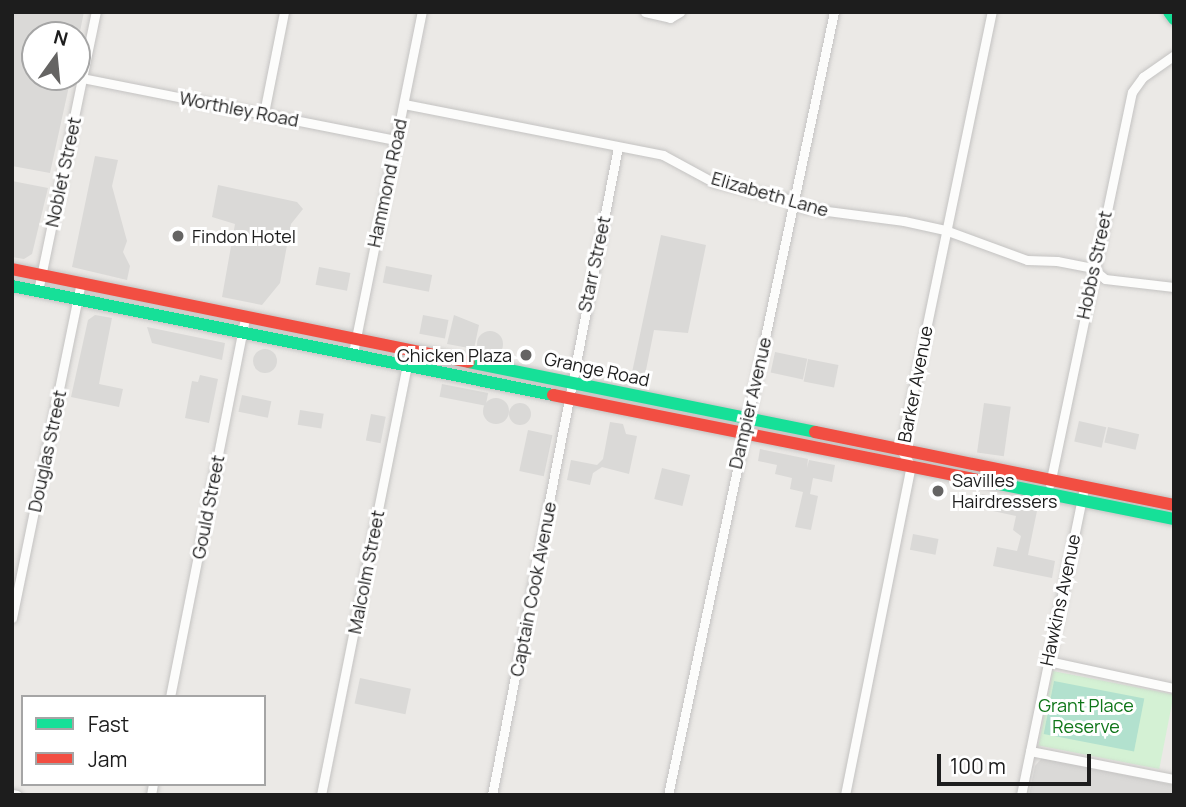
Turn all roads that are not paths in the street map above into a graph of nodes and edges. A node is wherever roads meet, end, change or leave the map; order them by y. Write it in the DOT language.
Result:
graph roads {
  1 [pos="96,12"];
  2 [pos="284,12"];
  3 [pos="422,12"];
  4 [pos="645,12"];
  5 [pos="680,12"];
  6 [pos="834,12"];
  7 [pos="992,12"];
  8 [pos="1169,12"];
  9 [pos="1174,19"];
  10 [pos="91,36"];
  11 [pos="1174,55"];
  12 [pos="91,80"];
  13 [pos="79,91"];
  14 [pos="404,104"];
  15 [pos="264,113"];
  16 [pos="396,140"];
  17 [pos="618,147"];
  18 [pos="793,200"];
  19 [pos="945,230"];
  20 [pos="1092,268"];
  21 [pos="12,269"];
  22 [pos="42,275"];
  23 [pos="81,283"];
  24 [pos="12,285"];
  25 [pos="1174,287"];
  26 [pos="38,291"];
  27 [pos="78,299"];
  28 [pos="245,317"];
  29 [pos="242,332"];
  30 [pos="355,338"];
  31 [pos="410,349"];
  32 [pos="353,353"];
  33 [pos="408,365"];
  34 [pos="571,382"];
  35 [pos="571,397"];
  36 [pos="749,419"];
  37 [pos="741,432"];
  38 [pos="901,450"];
  39 [pos="911,467"];
  40 [pos="1050,480"];
  41 [pos="1084,487"];
  42 [pos="1048,494"];
  43 [pos="1081,500"];
  44 [pos="1174,505"];
  45 [pos="1174,519"];
  46 [pos="12,618"];
  47 [pos="1048,661"];
  48 [pos="1174,688"];
  49 [pos="170,695"];
  50 [pos="1030,751"];
  51 [pos="1174,779"];
  52 [pos="321,795"];
  53 [pos="492,795"];
  54 [pos="668,795"];
  55 [pos="845,795"];
  56 [pos="1021,795"];
  1 -- 10 [label="street, Noblet Street"];
  2 -- 15 [label="street"];
  3 -- 14 [label="street, Hammond Road"];
  4 -- 5 [label="street"];
  6 -- 18 [label="street, Dampier Avenue"];
  7 -- 19 [label="street, Barker Avenue"];
  8 -- 9 [label="main road"];
  11 -- 20 [label="street, Hobbs Street"];
  12 -- 15 [label="street, Worthley Road"];
  13 -- 22 [label="street, Noblet Street"];
  14 -- 16 [label="street, Hammond Road"];
  14 -- 17 [label="street, Elizabeth Lane"];
  15 -- 16 [label="street, Worthley Road"];
  16 -- 30 [label="street, Hammond Road"];
  17 -- 18 [label="street, Elizabeth Lane"];
  17 -- 34 [label="street, Starr Street"];
  18 -- 19 [label="street, Elizabeth Lane"];
  18 -- 36 [label="street, Dampier Avenue"];
  19 -- 20 [label="street, Elizabeth Lane"];
  19 -- 38 [label="street, Barker Avenue"];
  20 -- 25 [label="street, Elizabeth Lane"];
  20 -- 40 [label="street, Hobbs Street"];
  21 -- 22 [label="main road, Grange Road"];
  22 -- 23 [label="main road, Grange Road"];
  22 -- 26 [label="street, Noblet Street"];
  23 -- 27 [label="street, Douglas Street"];
  23 -- 28 [label="main road, Grange Road"];
  24 -- 26 [label="main road, Grange Road"];
  26 -- 27 [label="main road, Grange Road"];
  27 -- 29 [label="main road, Grange Road"];
  27 -- 46 [label="street, Douglas Street"];
  28 -- 29 [label="street, Gould Street"];
  28 -- 30 [label="main road, Grange Road"];
  29 -- 32 [label="main road, Grange Road"];
  29 -- 49 [label="street, Gould Street"];
  30 -- 31 [label="main road, Grange Road"];
  30 -- 32 [label="street, Hammond Road"];
  31 -- 33 [label="street, Malcolm Street"];
  31 -- 34 [label="main road, Grange Road"];
  32 -- 33 [label="main road, Grange Road"];
  33 -- 35 [label="main road, Grange Road"];
  33 -- 52 [label="street, Malcolm Street"];
  34 -- 35 [label="street, Captain Cook Avenue"];
  34 -- 36 [label="main road, Grange Road"];
  35 -- 37 [label="main road, Grange Road"];
  35 -- 53 [label="street, Captain Cook Avenue"];
  36 -- 37 [label="street, Dampier Avenue"];
  36 -- 38 [label="main road, Grange Road"];
  37 -- 39 [label="main road, Grange Road"];
  37 -- 54 [label="street, Dampier Avenue"];
  38 -- 39 [label="street, Barker Avenue"];
  38 -- 40 [label="main road, Grange Road"];
  39 -- 42 [label="main road, Grange Road"];
  39 -- 55 [label="street, Barker Avenue"];
  40 -- 41 [label="main road, Grange Road"];
  40 -- 42 [label="street, Hobbs Street"];
  41 -- 43 [label="street, Hawkins Avenue"];
  41 -- 44 [label="main road, Grange Road"];
  42 -- 43 [label="main road, Grange Road"];
  43 -- 45 [label="main road, Grange Road"];
  43 -- 47 [label="street, Hawkins Avenue"];
  47 -- 48 [label="street"];
  47 -- 50 [label="street, Hawkins Avenue"];
  50 -- 51 [label="street"];
  50 -- 56 [label="street, Hawkins Avenue"];
}
